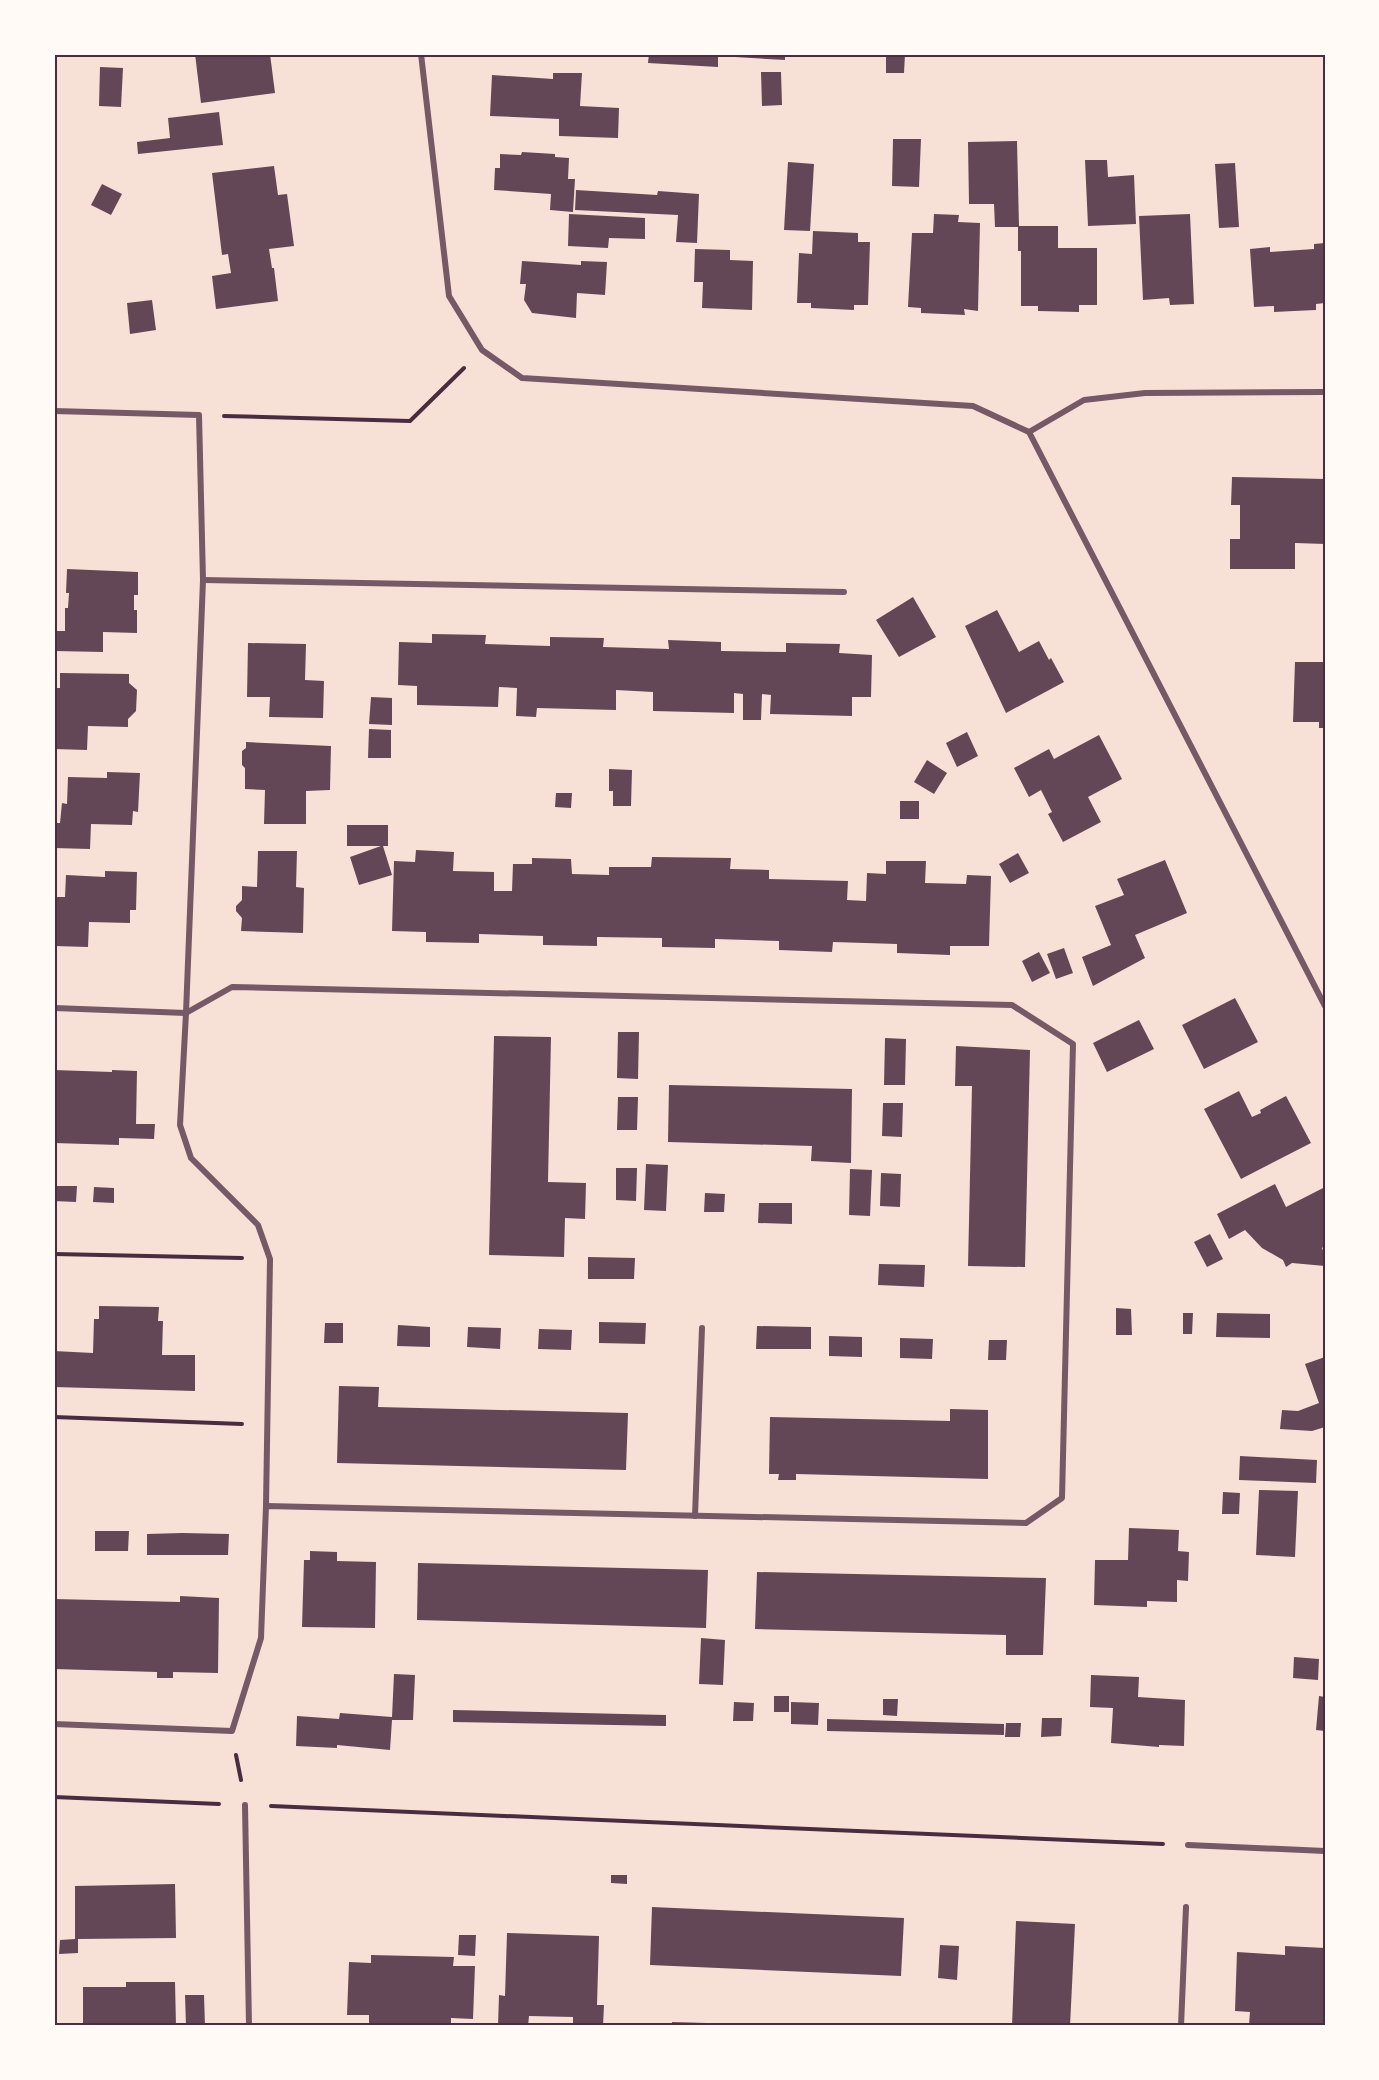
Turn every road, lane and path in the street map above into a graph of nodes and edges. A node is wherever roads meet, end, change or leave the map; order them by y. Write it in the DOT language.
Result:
graph roads {
  1 [pos="421,54"];
  2 [pos="483,350"];
  3 [pos="1325,392"];
  4 [pos="54,411"];
  5 [pos="199,415"];
  6 [pos="1029,432"];
  7 [pos="203,580"];
  8 [pos="844,592"];
  9 [pos="1325,1006"];
  10 [pos="54,1008"];
  11 [pos="186,1013"];
  12 [pos="54,1254"];
  13 [pos="270,1259"];
  14 [pos="702,1329"];
  15 [pos="54,1417"];
  16 [pos="267,1425"];
  17 [pos="266,1506"];
  18 [pos="695,1516"];
  19 [pos="54,1724"];
  20 [pos="232,1731"];
  21 [pos="54,1797"];
  22 [pos="245,1805"];
  23 [pos="1188,1845"];
  24 [pos="1325,1851"];
  25 [pos="1186,1907"];
  26 [pos="249,2026"];
  27 [pos="1181,2026"];
  1 -- 2 [label="street"];
  2 -- 5 [label="path"];
  2 -- 6 [label="street"];
  3 -- 6 [label="street"];
  4 -- 5 [label="street"];
  5 -- 7 [label="street"];
  6 -- 9 [label="street"];
  7 -- 8 [label="street"];
  7 -- 11 [label="street"];
  10 -- 11 [label="street"];
  11 -- 13 [label="street"];
  11 -- 18 [label="street"];
  12 -- 13 [label="path"];
  13 -- 16 [label="street"];
  14 -- 18 [label="street"];
  15 -- 16 [label="path"];
  16 -- 17 [label="street"];
  17 -- 18 [label="street"];
  17 -- 20 [label="street"];
  19 -- 20 [label="street"];
  20 -- 22 [label="path"];
  21 -- 22 [label="path"];
  22 -- 23 [label="path"];
  22 -- 26 [label="street"];
  23 -- 24 [label="street"];
  25 -- 27 [label="street"];
}
